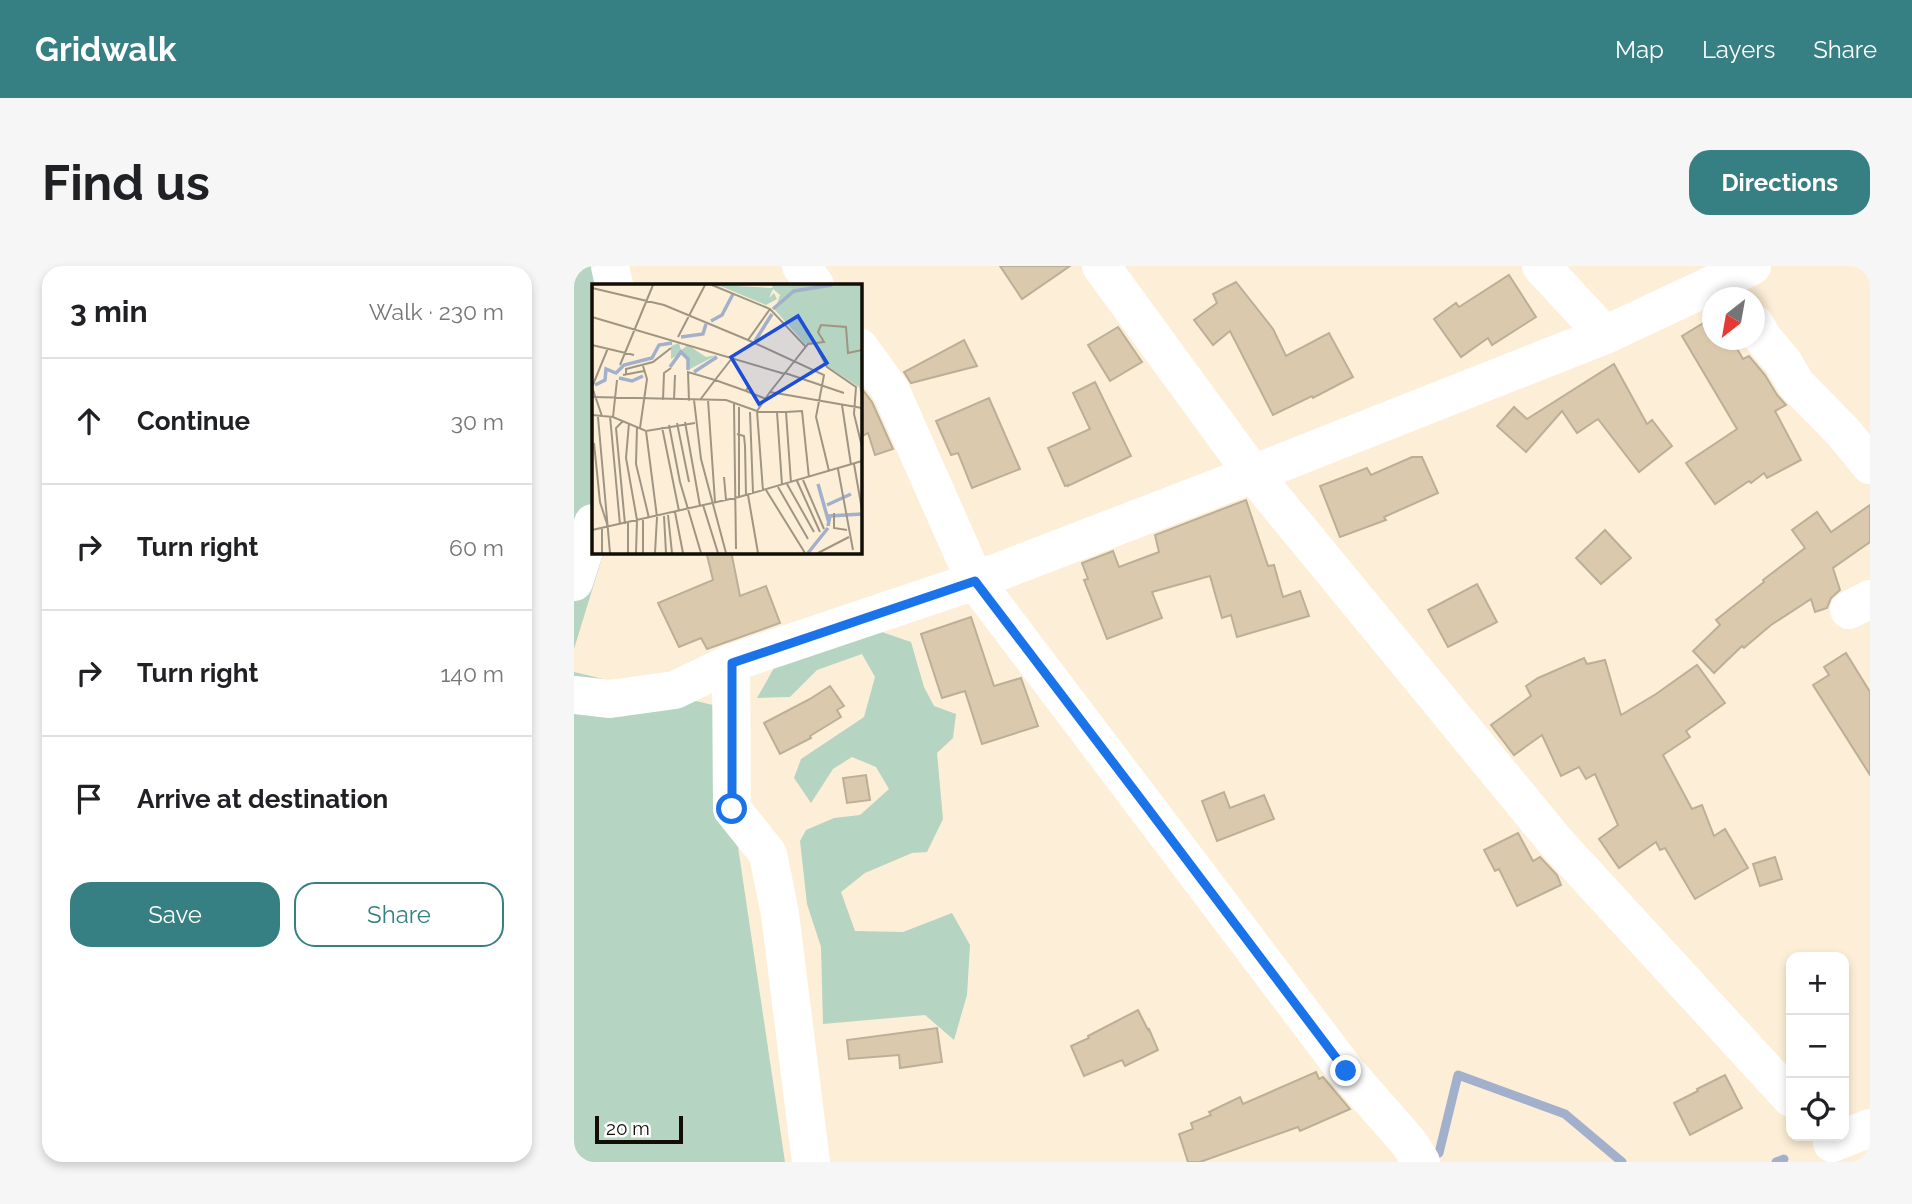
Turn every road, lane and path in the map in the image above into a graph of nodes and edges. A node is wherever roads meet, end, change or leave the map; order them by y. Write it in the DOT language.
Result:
graph roads {
  1 [pos="610,266"];
  2 [pos="801,266"];
  3 [pos="1101,266"];
  4 [pos="1541,266"];
  5 [pos="1738,281"];
  6 [pos="614,284"];
  7 [pos="814,284"];
  8 [pos="1605,335"];
  9 [pos="1765,341"];
  10 [pos="861,350"];
  11 [pos="1870,465"];
  12 [pos="1252,472"];
  13 [pos="592,526"];
  14 [pos="975,581"];
  15 [pos="574,582"];
  16 [pos="732,663"];
  17 [pos="574,695"];
  18 [pos="1786,1093"];
  19 [pos="1870,1128"];
  20 [pos="1836,1147"];
  21 [pos="811,1162"];
  22 [pos="1421,1162"];
  1 -- 6 [label="street"];
  2 -- 7 [label="street"];
  3 -- 12 [label="street"];
  4 -- 8 [label="street"];
  5 -- 8 [label="street"];
  8 -- 12 [label="street"];
  9 -- 11 [label="street"];
  10 -- 14 [label="street"];
  12 -- 14 [label="street"];
  12 -- 18 [label="street"];
  13 -- 15 [label="street"];
  14 -- 16 [label="street"];
  14 -- 22 [label="street"];
  16 -- 17 [label="street"];
  16 -- 21 [label="street"];
  19 -- 20 [label="street"];
}
